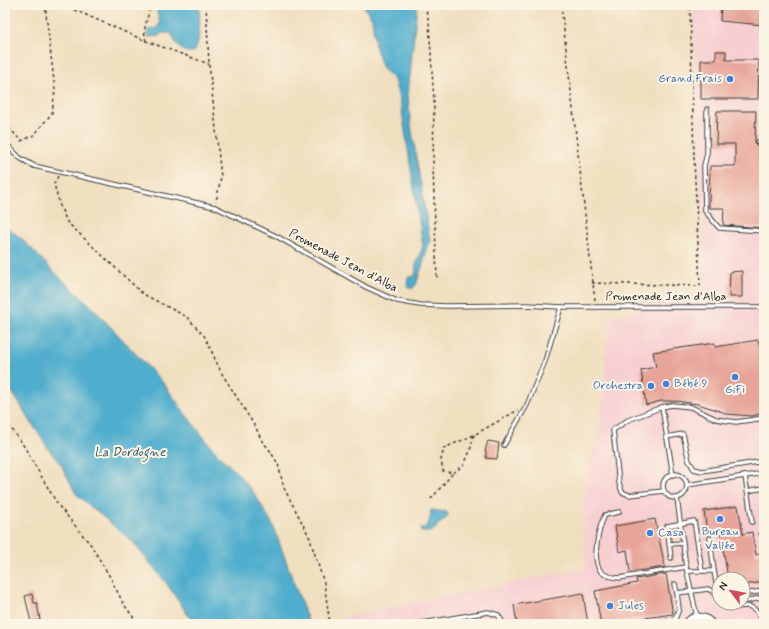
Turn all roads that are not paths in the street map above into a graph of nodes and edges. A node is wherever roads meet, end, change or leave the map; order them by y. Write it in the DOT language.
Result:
graph roads {
  1 [pos="707,109"];
  2 [pos="5,142"];
  3 [pos="758,142"];
  4 [pos="764,142"];
  5 [pos="764,231"];
  6 [pos="561,307"];
  7 [pos="764,307"];
  8 [pos="662,407"];
  9 [pos="764,418"];
  10 [pos="666,437"];
  11 [pos="504,444"];
  12 [pos="764,461"];
  13 [pos="764,473"];
  14 [pos="673,475"];
  15 [pos="745,476"];
  16 [pos="687,485"];
  17 [pos="764,488"];
  18 [pos="664,491"];
  19 [pos="747,491"];
  20 [pos="677,498"];
  21 [pos="619,512"];
  22 [pos="752,522"];
  23 [pos="679,524"];
  24 [pos="710,538"];
  25 [pos="683,543"];
  26 [pos="669,544"];
  27 [pos="671,558"];
  28 [pos="686,569"];
  29 [pos="702,571"];
  30 [pos="711,571"];
  31 [pos="714,571"];
  32 [pos="675,584"];
  33 [pos="711,590"];
  34 [pos="764,590"];
  35 [pos="691,591"];
  36 [pos="677,593"];
  37 [pos="751,593"];
  38 [pos="764,597"];
  39 [pos="751,600"];
  40 [pos="751,607"];
  41 [pos="697,617"];
  42 [pos="764,621"];
  43 [pos="664,622"];
  44 [pos="417,624"];
  45 [pos="504,624"];
  46 [pos="645,624"];
  47 [pos="686,624"];
  48 [pos="712,624"];
  1 -- 5 [label="lane"];
  2 -- 6 [label="lane, Promenade Jean d'Alba"];
  3 -- 4 [label="lane"];
  6 -- 7 [label="lane, Promenade Jean d'Alba"];
  6 -- 11 [label="lane"];
  8 -- 9 [label="lane"];
  8 -- 10 [label="lane"];
  8 -- 18 [label="lane"];
  10 -- 12 [label="lane"];
  10 -- 14 [label="lane"];
  13 -- 15 [label="lane"];
  14 -- 16 [label="lane"];
  14 -- 18 [label="lane"];
  15 -- 16 [label="lane"];
  15 -- 19 [label="lane"];
  16 -- 20 [label="lane"];
  17 -- 19 [label="lane"];
  18 -- 20 [label="lane"];
  19 -- 22 [label="lane"];
  20 -- 23 [label="lane"];
  21 -- 28 [label="lane"];
  23 -- 25 [label="lane"];
  23 -- 26 [label="lane"];
  23 -- 29 [label="lane"];
  24 -- 31 [label="lane"];
  25 -- 26 [label="lane"];
  25 -- 28 [label="lane"];
  26 -- 27 [label="lane"];
  28 -- 29 [label="lane"];
  28 -- 35 [label="lane"];
  29 -- 30 [label="lane"];
  32 -- 36 [label="lane"];
  33 -- 35 [label="lane"];
  34 -- 37 [label="lane"];
  35 -- 36 [label="lane"];
  35 -- 41 [label="lane"];
  36 -- 43 [label="lane"];
  38 -- 39 [label="lane"];
  40 -- 42 [label="lane"];
  41 -- 47 [label="street"];
  41 -- 48 [label="street"];
  43 -- 46 [label="lane"];
  44 -- 45 [label="lane"];
}
